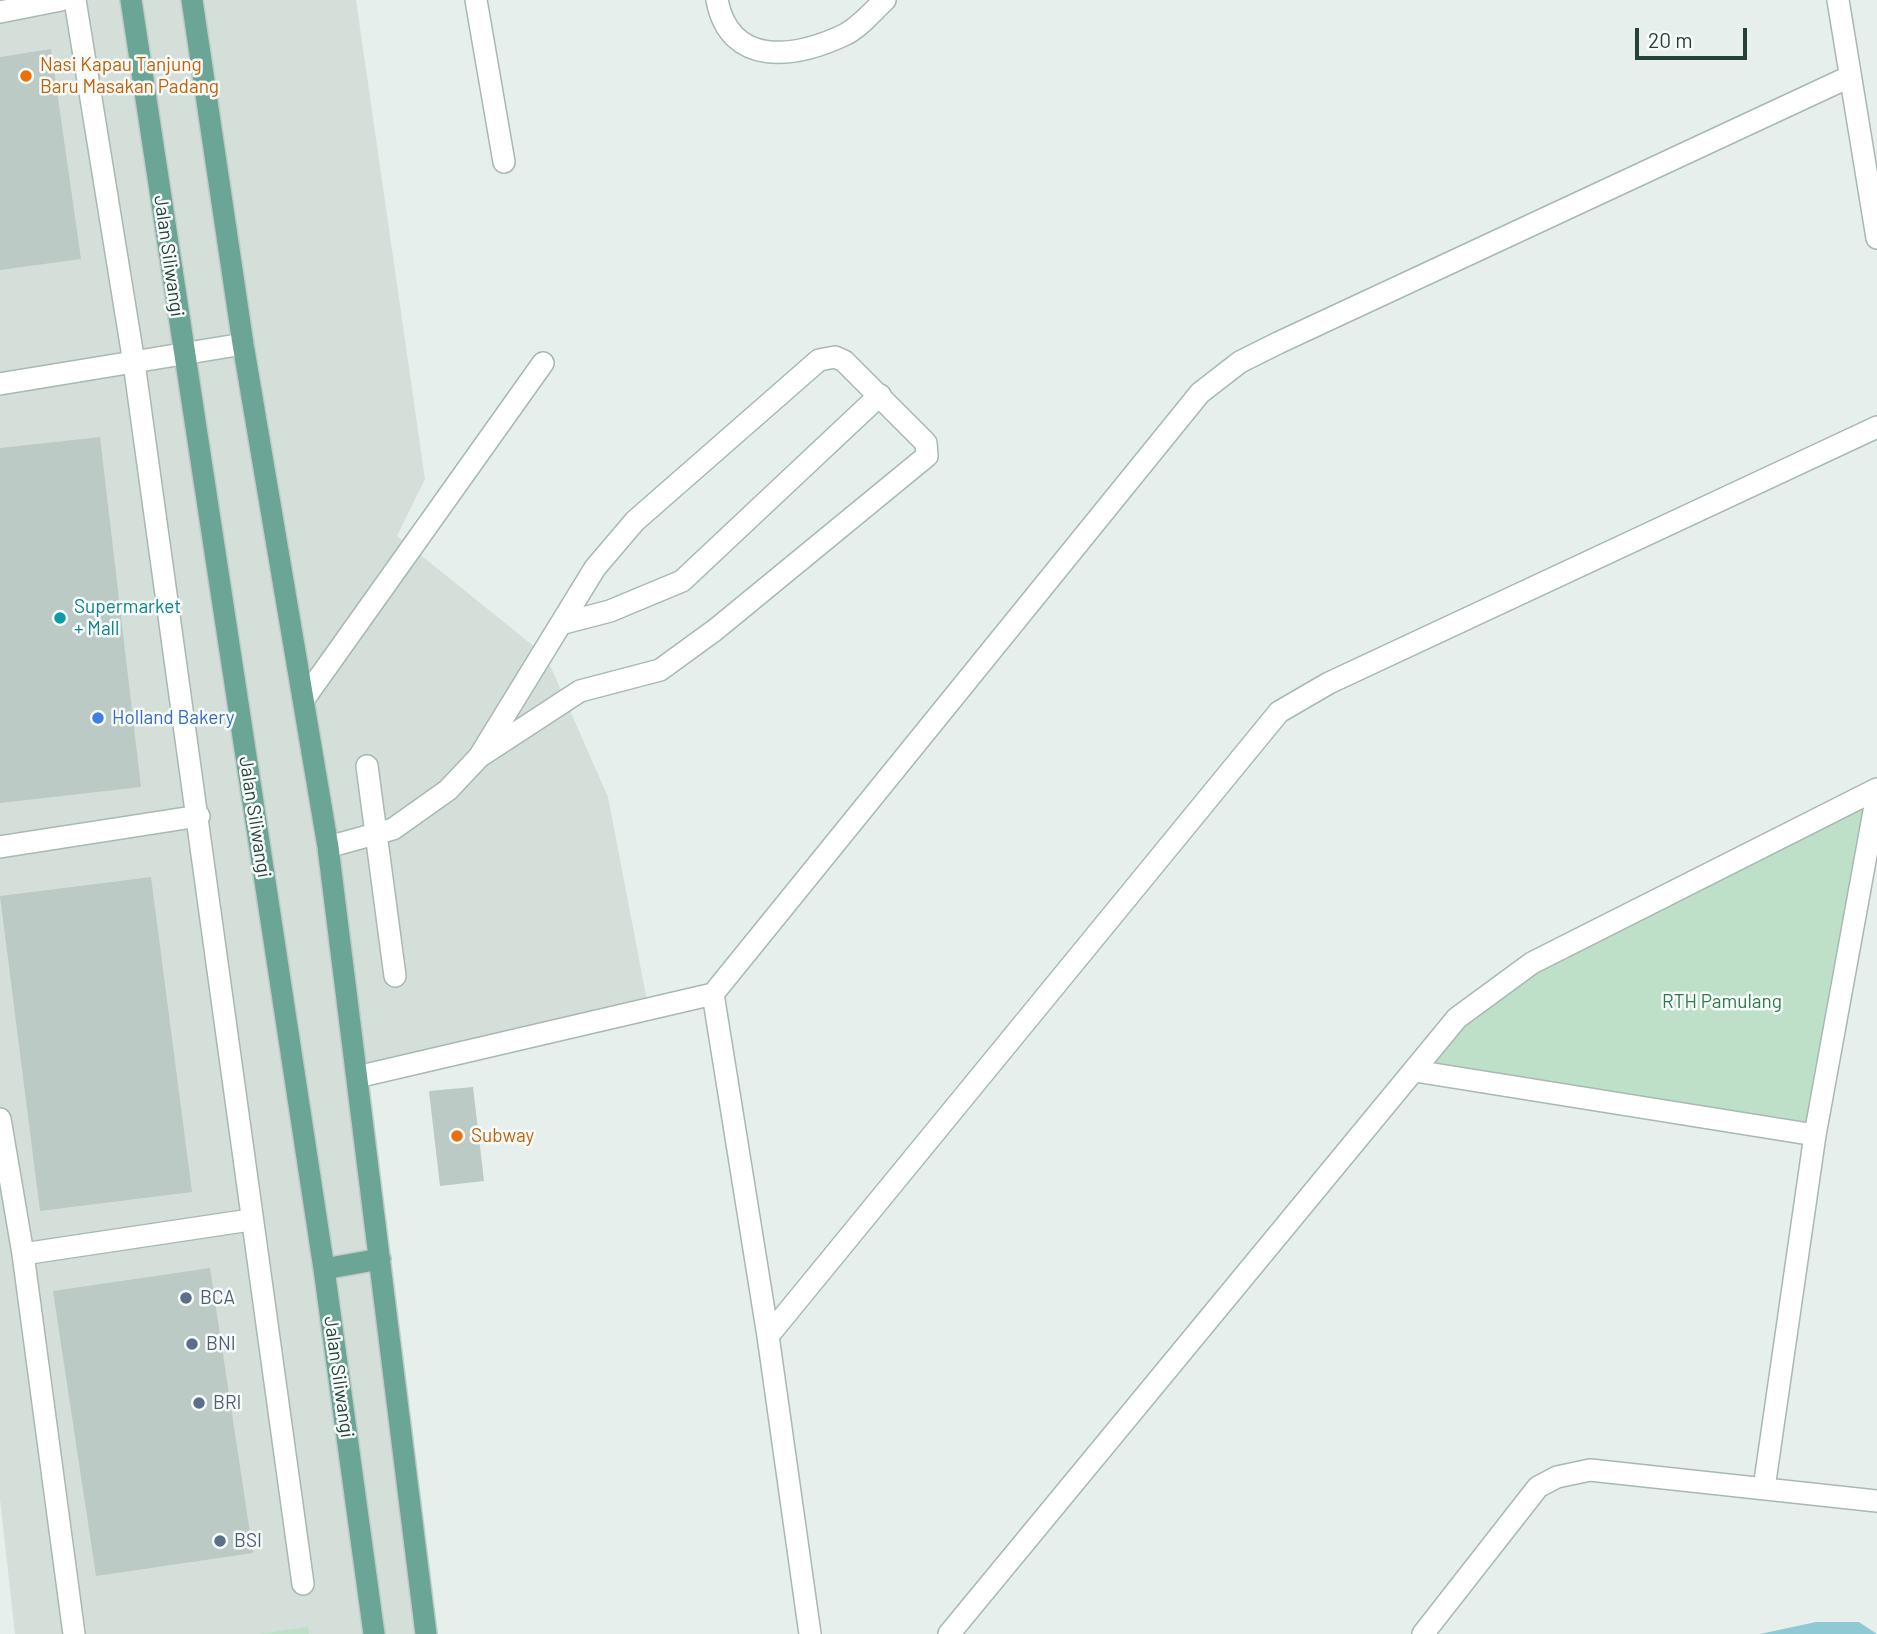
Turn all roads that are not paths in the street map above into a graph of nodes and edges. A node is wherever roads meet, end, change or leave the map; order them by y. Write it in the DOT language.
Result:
graph roads {
  1 [pos="61,0"];
  2 [pos="75,0"];
  3 [pos="131,0"];
  4 [pos="192,0"];
  5 [pos="476,0"];
  6 [pos="717,0"];
  7 [pos="886,0"];
  8 [pos="1838,0"];
  9 [pos="0,12"];
  10 [pos="1849,77"];
  11 [pos="504,162"];
  12 [pos="1877,238"];
  13 [pos="243,344"];
  14 [pos="184,355"];
  15 [pos="135,363"];
  16 [pos="542,363"];
  17 [pos="0,384"];
  18 [pos="880,395"];
  19 [pos="1877,427"];
  20 [pos="564,623"];
  21 [pos="304,699"];
  22 [pos="479,757"];
  23 [pos="367,766"];
  24 [pos="1877,789"];
  25 [pos="1877,795"];
  26 [pos="199,816"];
  27 [pos="377,835"];
  28 [pos="0,847"];
  29 [pos="328,847"];
  30 [pos="395,976"];
  31 [pos="713,994"];
  32 [pos="1415,1071"];
  33 [pos="357,1077"];
  34 [pos="0,1119"];
  35 [pos="1815,1135"];
  36 [pos="250,1220"];
  37 [pos="23,1254"];
  38 [pos="380,1259"];
  39 [pos="324,1269"];
  40 [pos="768,1336"];
  41 [pos="1764,1488"];
  42 [pos="1877,1501"];
  43 [pos="303,1584"];
  44 [pos="74,1634"];
  45 [pos="374,1634"];
  46 [pos="426,1634"];
  47 [pos="810,1634"];
  48 [pos="949,1634"];
  49 [pos="1423,1634"];
  1 -- 9 [label="street"];
  2 -- 15 [label="street"];
  3 -- 14 [label="main road, Jalan Siliwangi"];
  4 -- 13 [label="main road"];
  5 -- 11 [label="street"];
  6 -- 7 [label="street"];
  8 -- 10 [label="street"];
  10 -- 12 [label="street"];
  10 -- 31 [label="street"];
  13 -- 14 [label="street"];
  13 -- 21 [label="main road"];
  14 -- 15 [label="street"];
  14 -- 39 [label="main road, Jalan Siliwangi"];
  15 -- 17 [label="street"];
  15 -- 26 [label="street"];
  16 -- 21 [label="street"];
  18 -- 20 [label="street"];
  18 -- 20 [label="street"];
  18 -- 22 [label="street"];
  19 -- 40 [label="street"];
  20 -- 22 [label="street"];
  21 -- 29 [label="main road"];
  22 -- 27 [label="street"];
  23 -- 27 [label="street"];
  24 -- 32 [label="street"];
  25 -- 35 [label="street"];
  26 -- 28 [label="street"];
  26 -- 36 [label="street"];
  27 -- 29 [label="street"];
  27 -- 30 [label="street"];
  29 -- 33 [label="main road"];
  31 -- 33 [label="street"];
  31 -- 40 [label="street"];
  32 -- 35 [label="street"];
  32 -- 48 [label="street"];
  33 -- 38 [label="main road"];
  34 -- 37 [label="street"];
  35 -- 41 [label="street"];
  36 -- 37 [label="street"];
  36 -- 43 [label="street"];
  37 -- 44 [label="street"];
  38 -- 39 [label="main road"];
  38 -- 46 [label="main road"];
  39 -- 45 [label="main road, Jalan Siliwangi"];
  40 -- 47 [label="street"];
  41 -- 42 [label="street"];
  41 -- 49 [label="street"];
}
